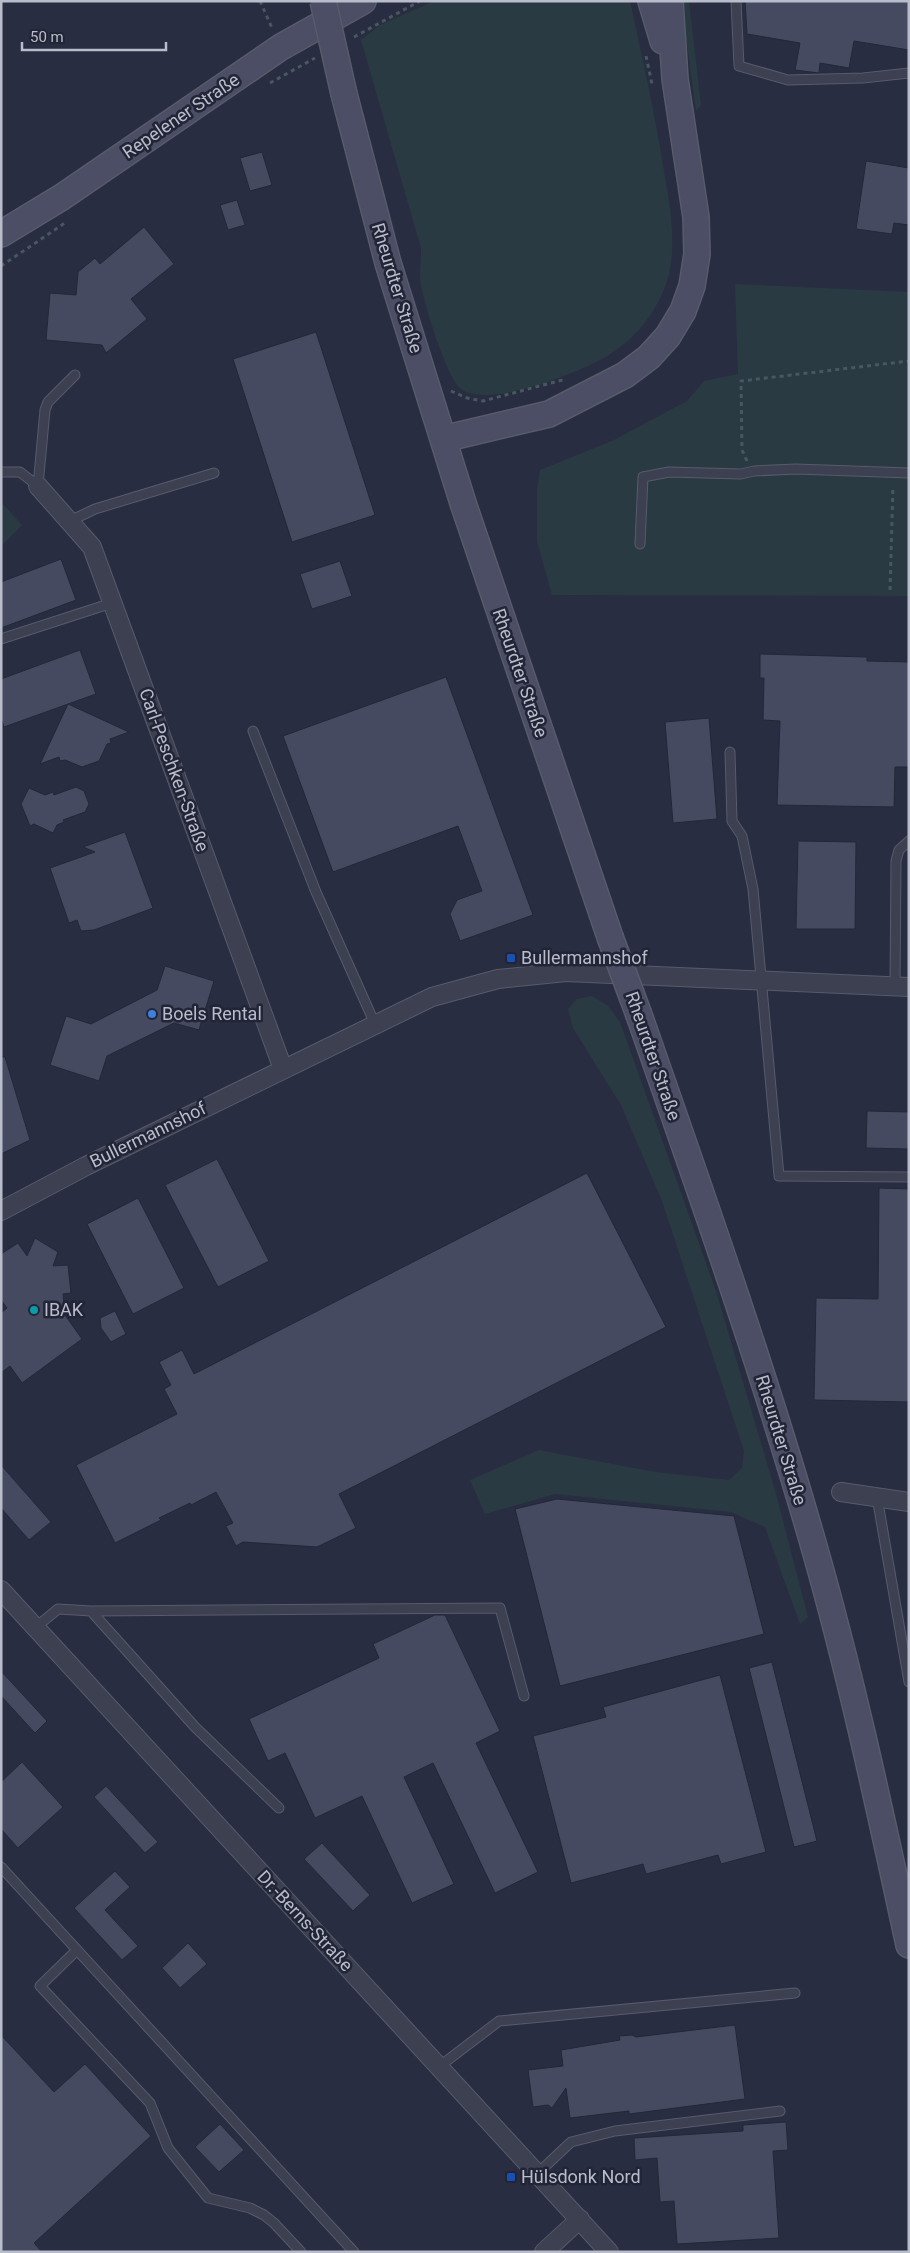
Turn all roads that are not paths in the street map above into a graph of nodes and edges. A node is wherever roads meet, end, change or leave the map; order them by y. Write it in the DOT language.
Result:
graph roads {
  1 [pos="322,1"];
  2 [pos="363,1"];
  3 [pos="651,1"];
  4 [pos="670,1"];
  5 [pos="736,1"];
  6 [pos="909,73"];
  7 [pos="675,80"];
  8 [pos="1,234"];
  9 [pos="75,375"];
  10 [pos="443,439"];
  11 [pos="1,472"];
  12 [pos="909,473"];
  13 [pos="214,474"];
  14 [pos="38,486"];
  15 [pos="70,521"];
  16 [pos="640,544"];
  17 [pos="112,603"];
  18 [pos="1,639"];
  19 [pos="253,731"];
  20 [pos="730,752"];
  21 [pos="909,841"];
  22 [pos="760,980"];
  23 [pos="902,987"];
  24 [pos="375,1024"];
  25 [pos="283,1069"];
  26 [pos="909,1177"];
  27 [pos="1,1211"];
  28 [pos="841,1492"];
  29 [pos="877,1497"];
  30 [pos="909,1502"];
  31 [pos="1,1590"];
  32 [pos="91,1610"];
  33 [pos="36,1627"];
  34 [pos="909,1682"];
  35 [pos="524,1696"];
  36 [pos="279,1808"];
  37 [pos="1,1867"];
  38 [pos="909,1945"];
  39 [pos="77,1950"];
  40 [pos="795,1993"];
  41 [pos="440,2066"];
  42 [pos="780,2111"];
  43 [pos="538,2173"];
  44 [pos="580,2219"];
  45 [pos="301,2252"];
  46 [pos="354,2252"];
  47 [pos="544,2252"];
  48 [pos="609,2252"];
  1 -- 10 [label="main road, Rheurdter Straße, bridge"];
  2 -- 8 [label="main road, Repelener Straße"];
  3 -- 7 [label="main road"];
  4 -- 7 [label="main road"];
  5 -- 6 [label="lane"];
  7 -- 10 [label="main road"];
  9 -- 14 [label="lane"];
  10 -- 38 [label="main road, Rheurdter Straße, bridge"];
  11 -- 14 [label="lane"];
  12 -- 16 [label="lane"];
  13 -- 15 [label="lane"];
  14 -- 15 [label="street, Carl-Peschken-Straße"];
  15 -- 17 [label="street, Carl-Peschken-Straße"];
  17 -- 18 [label="lane"];
  17 -- 25 [label="street, Carl-Peschken-Straße"];
  19 -- 24 [label="lane"];
  20 -- 22 [label="lane"];
  21 -- 23 [label="lane"];
  22 -- 23 [label="street, Bullermannshof"];
  22 -- 24 [label="street, Bullermannshof"];
  22 -- 26 [label="lane"];
  24 -- 25 [label="street, Bullermannshof"];
  25 -- 27 [label="street, Bullermannshof"];
  28 -- 29 [label="street"];
  29 -- 30 [label="street"];
  29 -- 34 [label="lane"];
  31 -- 33 [label="street, Dr.-Berns-Straße"];
  32 -- 33 [label="lane"];
  32 -- 35 [label="lane"];
  32 -- 36 [label="lane"];
  33 -- 41 [label="street, Dr.-Berns-Straße"];
  37 -- 39 [label="lane"];
  39 -- 45 [label="lane"];
  39 -- 46 [label="lane"];
  40 -- 41 [label="lane"];
  41 -- 43 [label="street, Dr.-Berns-Straße"];
  42 -- 43 [label="lane"];
  43 -- 44 [label="street, Dr.-Berns-Straße"];
  44 -- 47 [label="street"];
  44 -- 48 [label="street, Dr.-Berns-Straße"];
}
